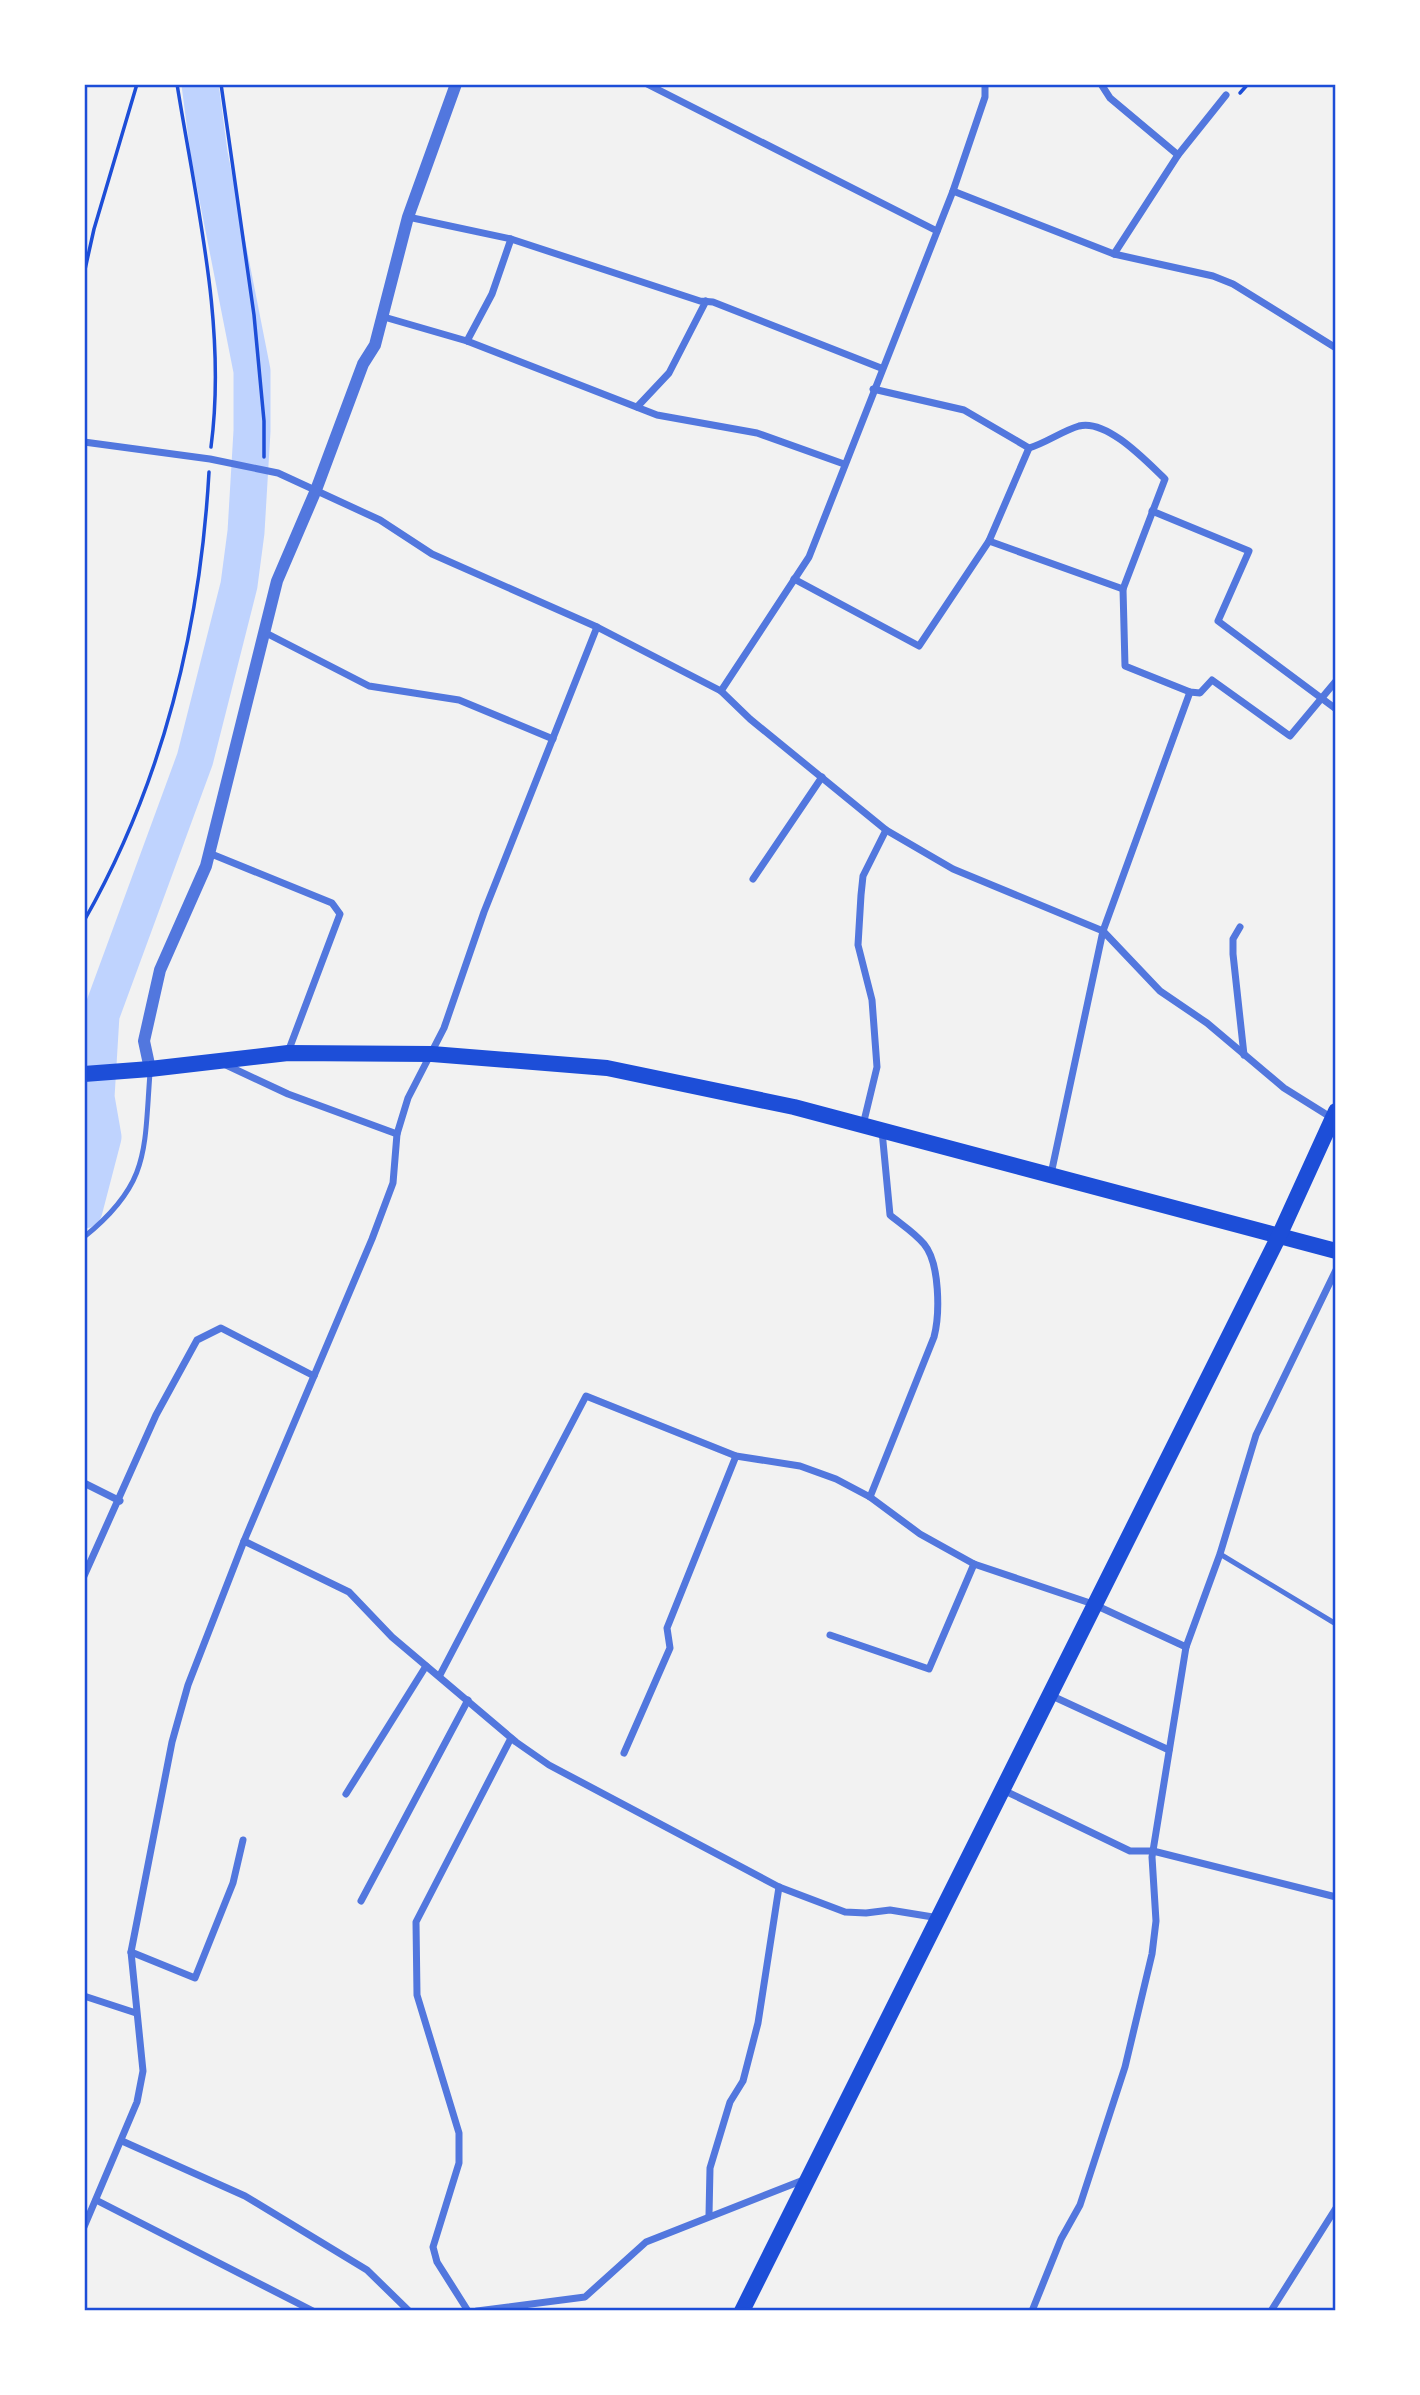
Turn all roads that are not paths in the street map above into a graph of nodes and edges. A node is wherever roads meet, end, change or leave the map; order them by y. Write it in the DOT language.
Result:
graph roads {
  1 [pos="456,84"];
  2 [pos="647,84"];
  3 [pos="985,84"];
  4 [pos="1101,84"];
  5 [pos="1226,95"];
  6 [pos="1178,156"];
  7 [pos="953,191"];
  8 [pos="408,218"];
  9 [pos="937,231"];
  10 [pos="511,239"];
  11 [pos="1114,254"];
  12 [pos="706,301"];
  13 [pos="384,317"];
  14 [pos="467,341"];
  15 [pos="1336,348"];
  16 [pos="881,368"];
  17 [pos="873,389"];
  18 [pos="638,407"];
  19 [pos="84,442"];
  20 [pos="1029,448"];
  21 [pos="845,464"];
  22 [pos="316,490"];
  23 [pos="1152,511"];
  24 [pos="989,541"];
  25 [pos="794,579"];
  26 [pos="1123,589"];
  27 [pos="597,627"];
  28 [pos="264,632"];
  29 [pos="1336,681"];
  30 [pos="722,691"];
  31 [pos="1190,692"];
  32 [pos="1322,699"];
  33 [pos="1336,709"];
  34 [pos="553,739"];
  35 [pos="822,777"];
  36 [pos="886,830"];
  37 [pos="209,853"];
  38 [pos="753,879"];
  39 [pos="1240,928"];
  40 [pos="1103,931"];
  41 [pos="288,1052"];
  42 [pos="432,1054"];
  43 [pos="1244,1055"];
  44 [pos="216,1060"];
  45 [pos="150,1069"];
  46 [pos="84,1074"];
  47 [pos="1333,1122"];
  48 [pos="863,1125"];
  49 [pos="881,1130"];
  50 [pos="397,1134"];
  51 [pos="1051,1175"];
  52 [pos="84,1237"];
  53 [pos="1279,1237"];
  54 [pos="1336,1251"];
  55 [pos="1336,1270"];
  56 [pos="314,1376"];
  57 [pos="736,1457"];
  58 [pos="84,1483"];
  59 [pos="870,1497"];
  60 [pos="120,1501"];
  61 [pos="244,1541"];
  62 [pos="1220,1554"];
  63 [pos="974,1564"];
  64 [pos="84,1576"];
  65 [pos="1093,1604"];
  66 [pos="1336,1624"];
  67 [pos="830,1635"];
  68 [pos="1186,1647"];
  69 [pos="426,1666"];
  70 [pos="440,1675"];
  71 [pos="1049,1694"];
  72 [pos="468,1700"];
  73 [pos="511,1738"];
  74 [pos="1170,1750"];
  75 [pos="624,1753"];
  76 [pos="1002,1789"];
  77 [pos="346,1794"];
  78 [pos="243,1840"];
  79 [pos="1153,1851"];
  80 [pos="779,1887"];
  81 [pos="1336,1897"];
  82 [pos="361,1901"];
  83 [pos="940,1918"];
  84 [pos="131,1952"];
  85 [pos="84,1996"];
  86 [pos="136,2013"];
  87 [pos="121,2141"];
  88 [pos="808,2178"];
  89 [pos="96,2200"];
  90 [pos="1336,2208"];
  91 [pos="709,2215"];
  92 [pos="84,2227"];
  93 [pos="313,2311"];
  94 [pos="409,2311"];
  95 [pos="468,2311"];
  96 [pos="477,2311"];
  97 [pos="742,2311"];
  98 [pos="1032,2311"];
  99 [pos="1271,2311"];
  1 -- 8 [label="street"];
  2 -- 9 [label="street"];
  3 -- 7 [label="street"];
  4 -- 6 [label="street"];
  5 -- 6 [label="street"];
  6 -- 11 [label="street"];
  7 -- 9 [label="street"];
  7 -- 11 [label="street"];
  8 -- 10 [label="street"];
  8 -- 13 [label="street"];
  9 -- 16 [label="street"];
  10 -- 12 [label="street"];
  10 -- 14 [label="street"];
  11 -- 15 [label="street"];
  12 -- 16 [label="street"];
  12 -- 18 [label="street"];
  13 -- 14 [label="street"];
  13 -- 22 [label="street"];
  14 -- 18 [label="street"];
  16 -- 17 [label="street"];
  17 -- 20 [label="street"];
  17 -- 21 [label="street"];
  18 -- 21 [label="street"];
  19 -- 22 [label="street"];
  20 -- 23 [label="street"];
  20 -- 24 [label="street"];
  21 -- 25 [label="street"];
  22 -- 27 [label="street"];
  22 -- 28 [label="street"];
  23 -- 26 [label="street"];
  23 -- 32 [label="street"];
  24 -- 25 [label="street"];
  24 -- 26 [label="street"];
  25 -- 30 [label="street"];
  26 -- 31 [label="street"];
  27 -- 30 [label="street"];
  27 -- 34 [label="street"];
  28 -- 34 [label="street"];
  28 -- 37 [label="street"];
  29 -- 32 [label="street"];
  30 -- 35 [label="street"];
  31 -- 32 [label="street"];
  31 -- 40 [label="street"];
  32 -- 33 [label="street"];
  34 -- 42 [label="street"];
  35 -- 36 [label="street"];
  35 -- 38 [label="street"];
  36 -- 40 [label="street"];
  36 -- 48 [label="street"];
  37 -- 41 [label="street"];
  37 -- 45 [label="street"];
  39 -- 43 [label="street"];
  40 -- 43 [label="street"];
  40 -- 51 [label="street"];
  41 -- 42 [label="main road"];
  41 -- 44 [label="main road"];
  42 -- 48 [label="main road"];
  42 -- 50 [label="street"];
  43 -- 47 [label="street"];
  44 -- 45 [label="main road"];
  44 -- 50 [label="street"];
  45 -- 46 [label="main road"];
  45 -- 52 [label="lane"];
  47 -- 53 [label="main road"];
  48 -- 49 [label="main road"];
  49 -- 51 [label="main road"];
  49 -- 59 [label="street"];
  50 -- 56 [label="street"];
  51 -- 53 [label="main road"];
  53 -- 54 [label="main road"];
  53 -- 65 [label="main road"];
  55 -- 62 [label="street"];
  56 -- 60 [label="street"];
  56 -- 61 [label="street"];
  57 -- 59 [label="street"];
  57 -- 70 [label="street"];
  57 -- 75 [label="street"];
  58 -- 60 [label="street"];
  59 -- 63 [label="street"];
  60 -- 64 [label="street"];
  61 -- 69 [label="street"];
  61 -- 84 [label="street"];
  62 -- 66 [label="lane"];
  62 -- 68 [label="street"];
  63 -- 65 [label="street"];
  63 -- 67 [label="street"];
  65 -- 68 [label="street"];
  65 -- 71 [label="main road"];
  68 -- 74 [label="street"];
  69 -- 70 [label="street"];
  69 -- 77 [label="street"];
  70 -- 72 [label="street"];
  71 -- 74 [label="street"];
  71 -- 76 [label="main road"];
  72 -- 73 [label="street"];
  72 -- 82 [label="street"];
  73 -- 80 [label="street"];
  73 -- 95 [label="street"];
  74 -- 79 [label="street"];
  76 -- 79 [label="street"];
  76 -- 83 [label="main road"];
  78 -- 84 [label="street"];
  79 -- 81 [label="street"];
  79 -- 98 [label="street"];
  80 -- 83 [label="street"];
  80 -- 91 [label="street"];
  83 -- 88 [label="main road"];
  84 -- 86 [label="street"];
  85 -- 86 [label="street"];
  86 -- 87 [label="street"];
  87 -- 89 [label="street"];
  87 -- 94 [label="street"];
  88 -- 91 [label="street"];
  88 -- 97 [label="main road"];
  89 -- 92 [label="street"];
  89 -- 93 [label="street"];
  90 -- 99 [label="street"];
  91 -- 96 [label="street"];
}
